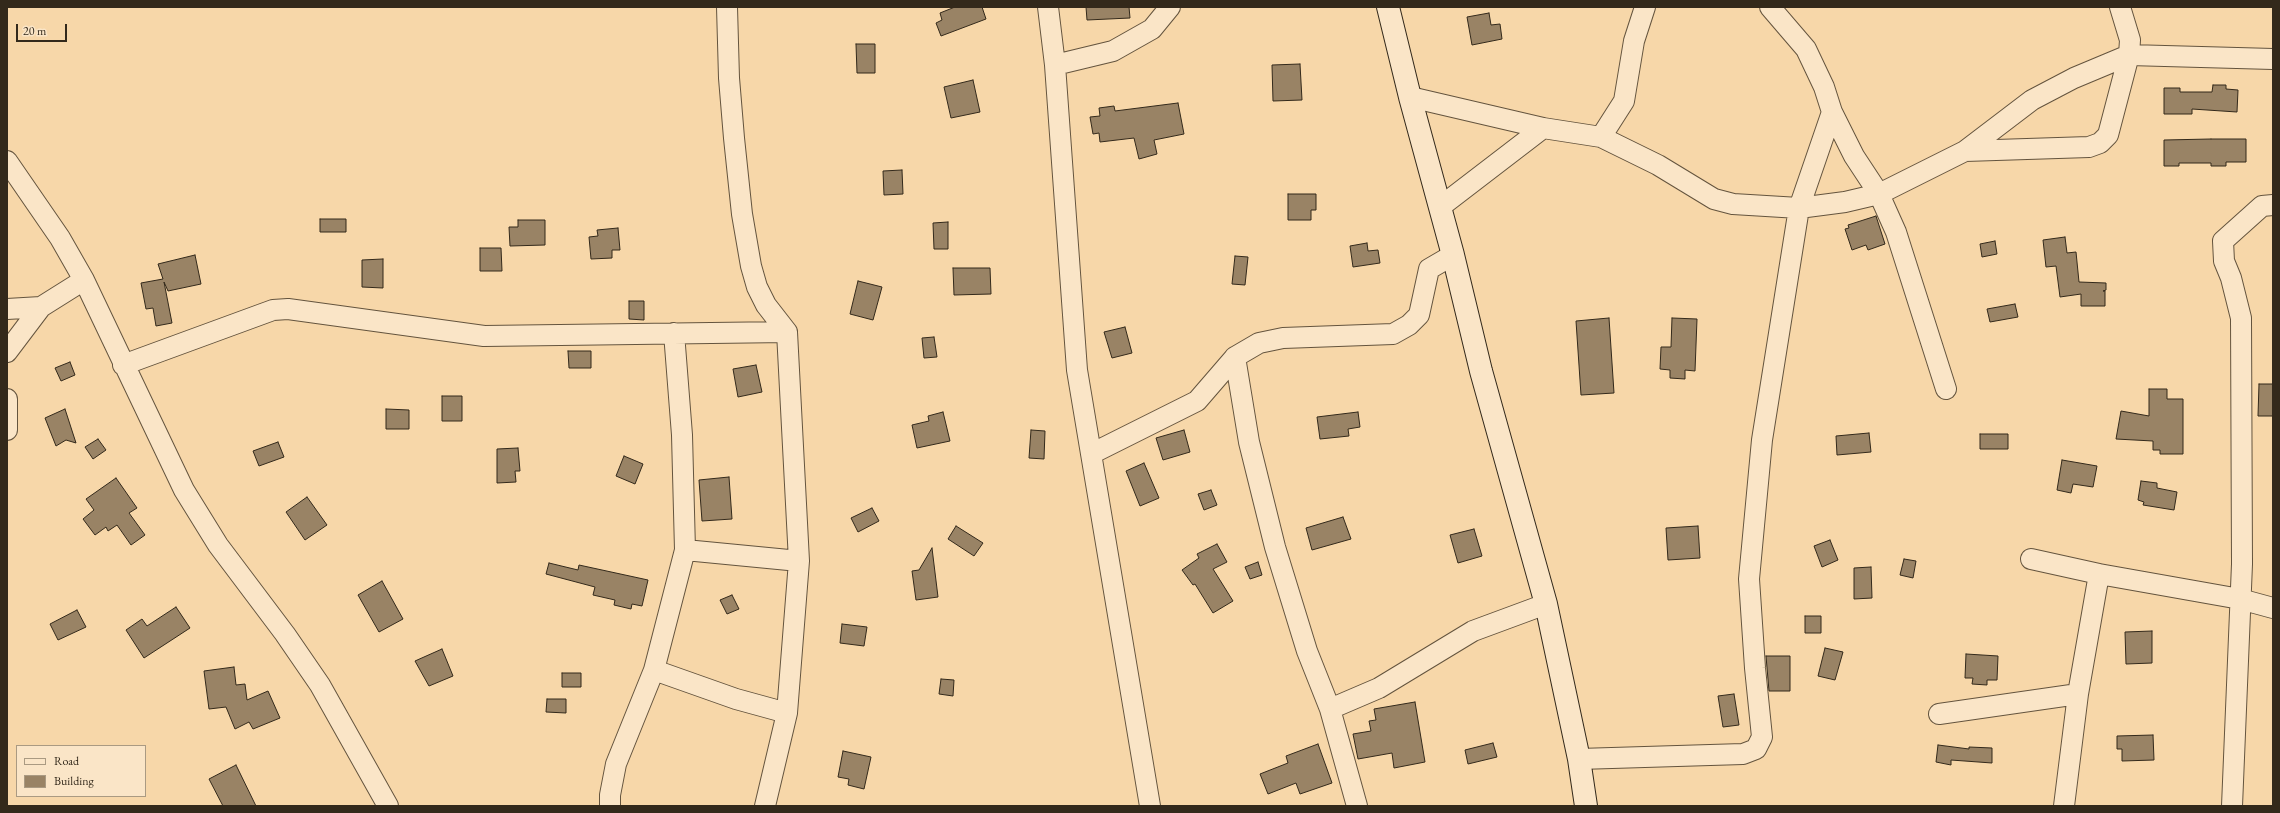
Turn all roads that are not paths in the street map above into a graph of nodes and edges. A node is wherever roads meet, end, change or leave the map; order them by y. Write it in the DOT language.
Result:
graph roads {
  1 [pos="726,7"];
  2 [pos="1048,7"];
  3 [pos="1170,7"];
  4 [pos="1388,7"];
  5 [pos="1645,7"];
  6 [pos="1770,7"];
  7 [pos="2120,7"];
  8 [pos="2129,55"];
  9 [pos="2273,59"];
  10 [pos="1055,66"];
  11 [pos="1410,97"];
  12 [pos="1832,112"];
  13 [pos="1543,128"];
  14 [pos="1601,137"];
  15 [pos="1965,151"];
  16 [pos="7,161"];
  17 [pos="1879,194"];
  18 [pos="2273,205"];
  19 [pos="1440,207"];
  20 [pos="1799,208"];
  21 [pos="1454,255"];
  22 [pos="84,280"];
  23 [pos="41,307"];
  24 [pos="7,308"];
  25 [pos="674,332"];
  26 [pos="787,332"];
  27 [pos="7,352"];
  28 [pos="1235,357"];
  29 [pos="123,365"];
  30 [pos="1946,388"];
  31 [pos="7,400"];
  32 [pos="7,430"];
  33 [pos="1091,454"];
  34 [pos="685,550"];
  35 [pos="2031,559"];
  36 [pos="799,561"];
  37 [pos="2099,574"];
  38 [pos="2240,599"];
  39 [pos="1546,604"];
  40 [pos="2273,608"];
  41 [pos="654,670"];
  42 [pos="2078,694"];
  43 [pos="1330,708"];
  44 [pos="787,713"];
  45 [pos="1939,714"];
  46 [pos="1579,759"];
  47 [pos="388,806"];
  48 [pos="610,806"];
  49 [pos="765,806"];
  50 [pos="1150,806"];
  51 [pos="1357,806"];
  52 [pos="1586,806"];
  53 [pos="2064,806"];
  54 [pos="2232,806"];
  1 -- 26 [label="street"];
  2 -- 10 [label="street"];
  3 -- 10 [label="street"];
  4 -- 11 [label="street"];
  5 -- 14 [label="street"];
  6 -- 12 [label="street"];
  7 -- 8 [label="street"];
  8 -- 9 [label="street"];
  8 -- 15 [label="street"];
  8 -- 15 [label="street"];
  10 -- 33 [label="street"];
  11 -- 13 [label="street"];
  11 -- 19 [label="street"];
  12 -- 17 [label="street"];
  12 -- 20 [label="street"];
  13 -- 14 [label="street"];
  13 -- 19 [label="street"];
  14 -- 20 [label="street"];
  15 -- 17 [label="street"];
  16 -- 22 [label="street"];
  17 -- 20 [label="street"];
  17 -- 30 [label="street"];
  18 -- 38 [label="street"];
  19 -- 21 [label="street"];
  20 -- 46 [label="street"];
  21 -- 28 [label="street"];
  21 -- 39 [label="street"];
  22 -- 23 [label="street"];
  22 -- 29 [label="street"];
  23 -- 24 [label="street"];
  23 -- 27 [label="street"];
  25 -- 26 [label="street"];
  25 -- 29 [label="street"];
  25 -- 34 [label="street"];
  26 -- 36 [label="street"];
  28 -- 33 [label="street"];
  28 -- 43 [label="street"];
  29 -- 47 [label="street"];
  31 -- 32 [label="street"];
  33 -- 50 [label="street"];
  34 -- 36 [label="street"];
  34 -- 41 [label="street"];
  35 -- 37 [label="street"];
  36 -- 44 [label="street"];
  37 -- 38 [label="street"];
  37 -- 42 [label="street"];
  38 -- 40 [label="street"];
  38 -- 54 [label="street"];
  39 -- 43 [label="street"];
  39 -- 46 [label="street"];
  41 -- 44 [label="street"];
  41 -- 48 [label="street"];
  42 -- 45 [label="street"];
  42 -- 53 [label="street"];
  43 -- 51 [label="street"];
  44 -- 49 [label="street"];
  46 -- 52 [label="street"];
}
